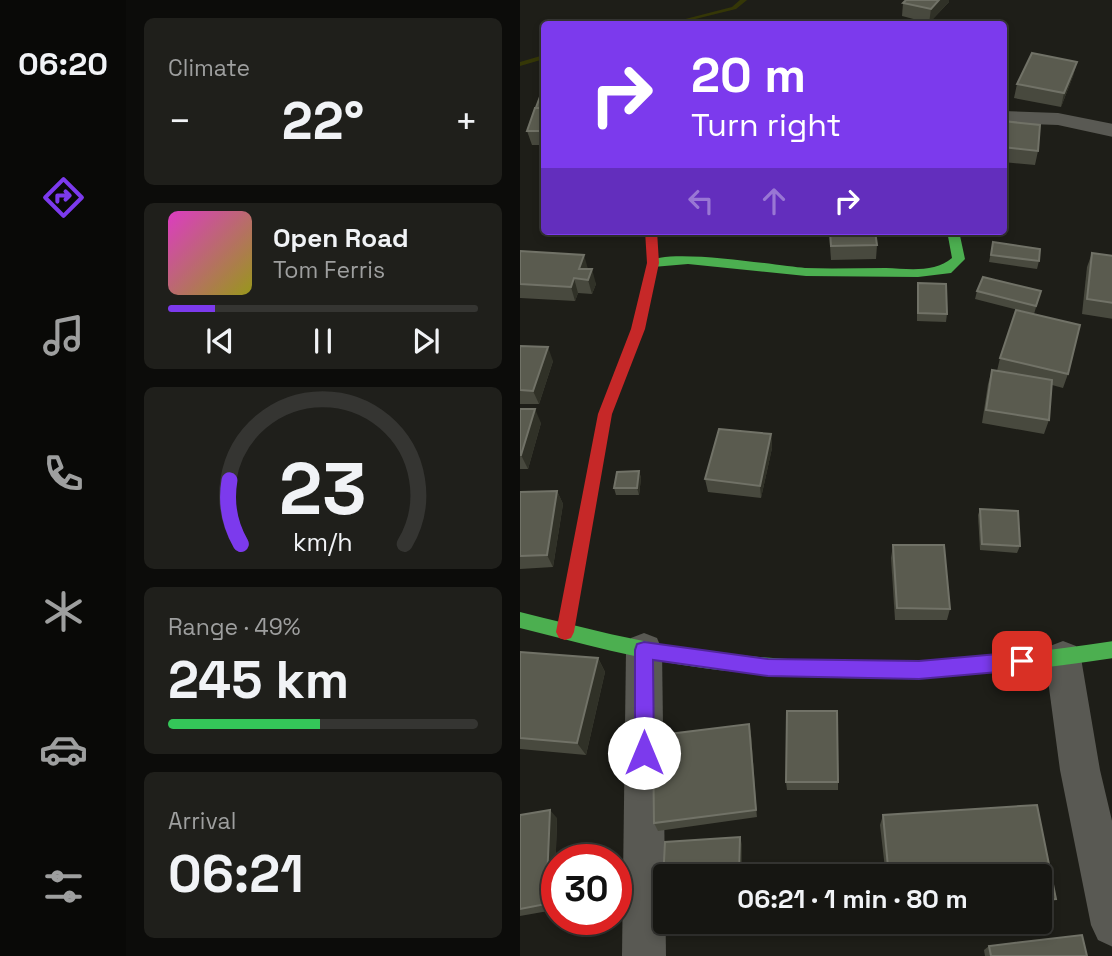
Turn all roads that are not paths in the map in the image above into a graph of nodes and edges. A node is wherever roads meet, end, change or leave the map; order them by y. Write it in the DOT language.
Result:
graph roads {
  1 [pos="1007,117"];
  2 [pos="1112,131"];
  3 [pos="651,235"];
  4 [pos="954,235"];
  5 [pos="653,264"];
  6 [pos="520,620"];
  7 [pos="565,632"];
  8 [pos="1112,649"];
  9 [pos="644,650"];
  10 [pos="1063,658"];
  11 [pos="1112,925"];
  12 [pos="644,956"];
  1 -- 2 [label="street"];
  3 -- 5 [label="street"];
  4 -- 5 [label="street"];
  5 -- 7 [label="street"];
  6 -- 7 [label="street"];
  7 -- 9 [label="street"];
  8 -- 10 [label="street"];
  9 -- 10 [label="street"];
  9 -- 12 [label="street"];
  10 -- 11 [label="street"];
}
